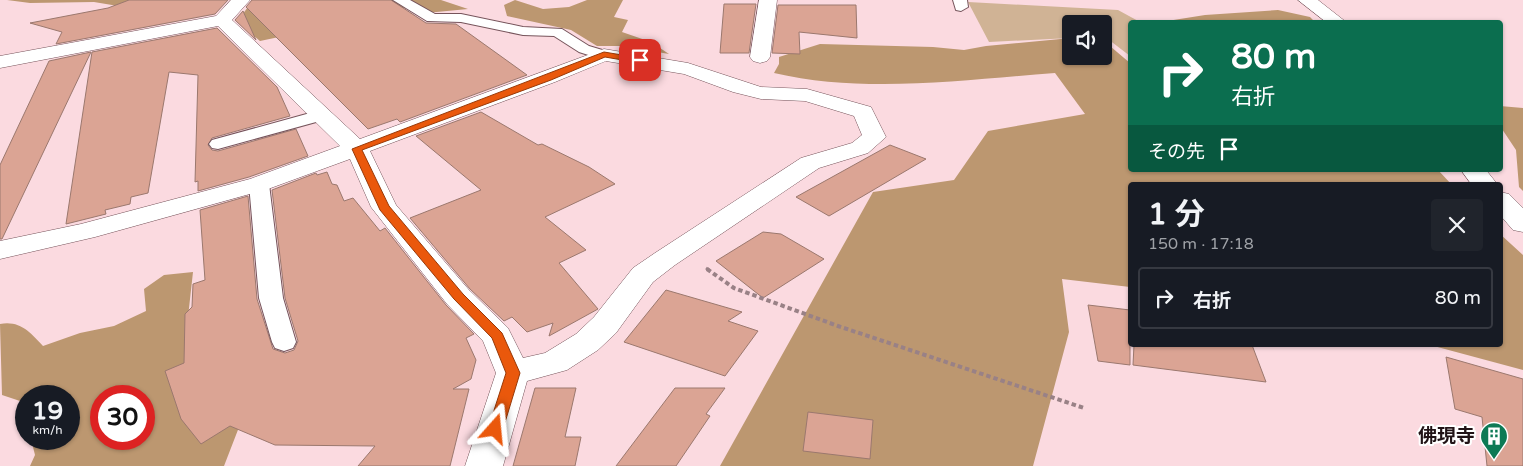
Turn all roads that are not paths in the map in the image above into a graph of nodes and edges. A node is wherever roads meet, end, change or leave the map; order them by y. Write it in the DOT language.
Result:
graph roads {
  1 [pos="241,0"];
  2 [pos="400,0"];
  3 [pos="768,0"];
  4 [pos="1307,0"];
  5 [pos="222,20"];
  6 [pos="1334,20"];
  7 [pos="604,55"];
  8 [pos="760,56"];
  9 [pos="0,62"];
  10 [pos="321,115"];
  11 [pos="218,144"];
  12 [pos="357,149"];
  13 [pos="1475,172"];
  14 [pos="1483,182"];
  15 [pos="259,184"];
  16 [pos="1503,203"];
  17 [pos="1523,224"];
  18 [pos="0,250"];
  19 [pos="284,342"];
  20 [pos="513,373"];
  21 [pos="484,466"];
  1 -- 5 [label="street"];
  2 -- 7 [label="lane"];
  3 -- 8 [label="street"];
  4 -- 6 [label="street"];
  5 -- 9 [label="street"];
  5 -- 10 [label="street"];
  7 -- 12 [label="street"];
  7 -- 20 [label="street"];
  10 -- 11 [label="lane"];
  10 -- 12 [label="street"];
  12 -- 15 [label="street"];
  12 -- 20 [label="street"];
  13 -- 14 [label="street"];
  15 -- 18 [label="street"];
  15 -- 19 [label="lane"];
  16 -- 17 [label="street"];
  20 -- 21 [label="street"];
}
